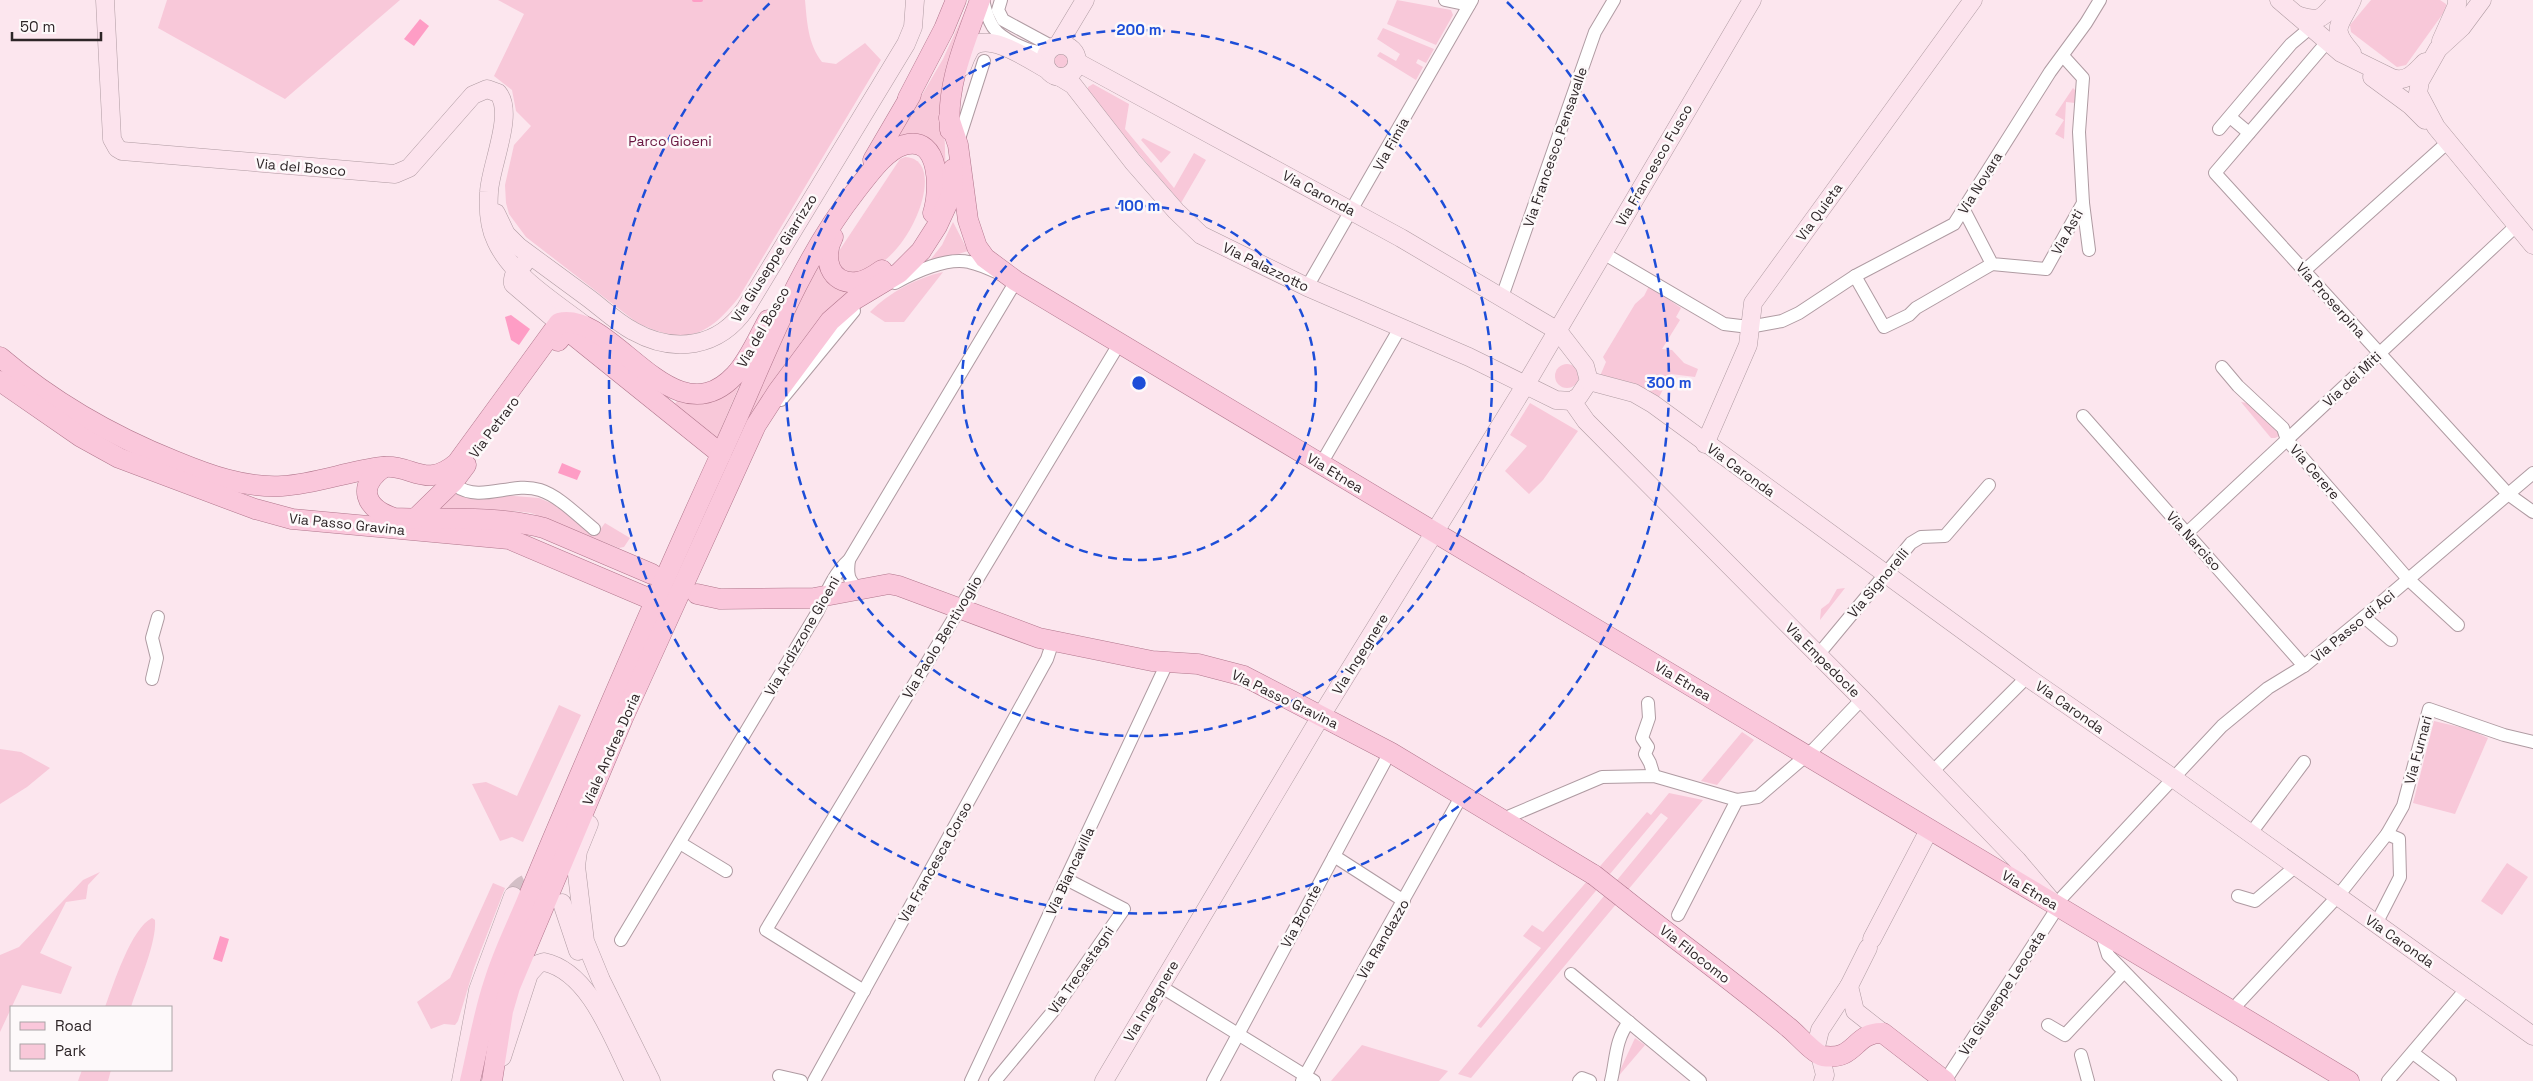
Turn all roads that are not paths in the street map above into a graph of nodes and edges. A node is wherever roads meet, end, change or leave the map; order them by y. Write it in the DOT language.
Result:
graph roads {
  1 [pos="105,0"];
  2 [pos="914,0"];
  3 [pos="946,0"];
  4 [pos="956,0"];
  5 [pos="982,0"];
  6 [pos="1085,0"];
  7 [pos="1445,0"];
  8 [pos="1614,0"];
  9 [pos="1752,0"];
  10 [pos="1973,0"];
  11 [pos="2100,0"];
  12 [pos="2279,0"];
  13 [pos="2338,0"];
  14 [pos="2352,0"];
  15 [pos="2457,0"];
  16 [pos="2482,0"];
  17 [pos="1471,2"];
  18 [pos="999,5"];
  19 [pos="2307,22"];
  20 [pos="2324,46"];
  21 [pos="1053,48"];
  22 [pos="2438,49"];
  23 [pos="2063,56"];
  24 [pos="984,61"];
  25 [pos="1077,62"];
  26 [pos="2360,62"];
  27 [pos="1054,73"];
  28 [pos="952,87"];
  29 [pos="909,97"];
  30 [pos="2230,117"];
  31 [pos="2436,128"];
  32 [pos="2219,129"];
  33 [pos="956,130"];
  34 [pos="2249,133"];
  35 [pos="2448,142"];
  36 [pos="489,191"];
  37 [pos="855,192"];
  38 [pos="949,200"];
  39 [pos="2083,203"];
  40 [pos="1964,210"];
  41 [pos="1353,212"];
  42 [pos="930,224"];
  43 [pos="833,225"];
  44 [pos="2517,225"];
  45 [pos="2533,245"];
  46 [pos="2089,250"];
  47 [pos="921,251"];
  48 [pos="1603,253"];
  49 [pos="540,262"];
  50 [pos="1992,264"];
  51 [pos="517,270"];
  52 [pos="2304,271"];
  53 [pos="1855,276"];
  54 [pos="1016,281"];
  55 [pos="1308,287"];
  56 [pos="1502,297"];
  57 [pos="566,321"];
  58 [pos="1750,327"];
  59 [pos="1400,328"];
  60 [pos="1558,331"];
  61 [pos="1119,344"];
  62 [pos="2380,353"];
  63 [pos="0,357"];
  64 [pos="2222,367"];
  65 [pos="0,381"];
  66 [pos="1597,383"];
  67 [pos="1526,384"];
  68 [pos="1572,401"];
  69 [pos="2083,416"];
  70 [pos="756,425"];
  71 [pos="2287,440"];
  72 [pos="1705,444"];
  73 [pos="721,454"];
  74 [pos="1320,464"];
  75 [pos="384,467"];
  76 [pos="2533,473"];
  77 [pos="451,476"];
  78 [pos="1989,485"];
  79 [pos="2508,494"];
  80 [pos="2533,512"];
  81 [pos="415,519"];
  82 [pos="353,525"];
  83 [pos="594,529"];
  84 [pos="1436,532"];
  85 [pos="2187,533"];
  86 [pos="849,560"];
  87 [pos="652,574"];
  88 [pos="1885,574"];
  89 [pos="2408,579"];
  90 [pos="859,590"];
  91 [pos="697,594"];
  92 [pos="825,598"];
  93 [pos="655,601"];
  94 [pos="960,608"];
  95 [pos="158,617"];
  96 [pos="2364,617"];
  97 [pos="2458,625"];
  98 [pos="2391,640"];
  99 [pos="1053,641"];
  100 [pos="1818,655"];
  101 [pos="1168,662"];
  102 [pos="2304,666"];
  103 [pos="2027,677"];
  104 [pos="152,679"];
  105 [pos="1862,699"];
  106 [pos="1648,703"];
  107 [pos="1322,716"];
  108 [pos="622,721"];
  109 [pos="2533,742"];
  110 [pos="1390,752"];
  111 [pos="1805,755"];
  112 [pos="2304,762"];
  113 [pos="1932,772"];
  114 [pos="1654,776"];
  115 [pos="2173,778"];
  116 [pos="1462,795"];
  117 [pos="1737,800"];
  118 [pos="1503,819"];
  119 [pos="1929,830"];
  120 [pos="2251,833"];
  121 [pos="2386,834"];
  122 [pos="680,843"];
  123 [pos="1334,856"];
  124 [pos="2296,866"];
  125 [pos="726,871"];
  126 [pos="1066,879"];
  127 [pos="513,896"];
  128 [pos="2238,896"];
  129 [pos="2338,896"];
  130 [pos="1404,901"];
  131 [pos="562,903"];
  132 [pos="2055,905"];
  133 [pos="1678,915"];
  134 [pos="2376,924"];
  135 [pos="2101,932"];
  136 [pos="621,940"];
  137 [pos="2124,972"];
  138 [pos="1571,974"];
  139 [pos="1160,986"];
  140 [pos="1849,986"];
  141 [pos="2467,988"];
  142 [pos="864,991"];
  143 [pos="2231,1011"];
  144 [pos="1629,1022"];
  145 [pos="2048,1025"];
  146 [pos="1883,1033"];
  147 [pos="1238,1034"];
  148 [pos="2533,1036"];
  149 [pos="2414,1051"];
  150 [pos="1817,1053"];
  151 [pos="2081,1054"];
  152 [pos="779,1076"];
  153 [pos="1307,1079"];
  154 [pos="973,1080"];
  155 [pos="461,1081"];
  156 [pos="470,1081"];
  157 [pos="492,1081"];
  158 [pos="634,1081"];
  159 [pos="643,1081"];
  160 [pos="651,1081"];
  161 [pos="801,1081"];
  162 [pos="814,1081"];
  163 [pos="995,1081"];
  164 [pos="1104,1081"];
  165 [pos="1213,1081"];
  166 [pos="1579,1081"];
  167 [pos="1590,1081"];
  168 [pos="1611,1081"];
  169 [pos="1700,1081"];
  170 [pos="1823,1081"];
  171 [pos="1945,1081"];
  172 [pos="2088,1081"];
  173 [pos="2231,1081"];
  174 [pos="2349,1081"];
  175 [pos="2388,1081"];
  176 [pos="2450,1081"];
  1 -- 36 [label="main road, Via del Bosco"];
  2 -- 49 [label="main road, Via Giuseppe Giarrizzo"];
  3 -- 29 [label="main road"];
  4 -- 29 [label="main road"];
  5 -- 21 [label="street"];
  5 -- 28 [label="main road"];
  6 -- 21 [label="main road"];
  7 -- 17 [label="street"];
  8 -- 56 [label="street, Via Francesco Pensavalle"];
  9 -- 48 [label="main road, Via Francesco Fusco"];
  10 -- 58 [label="main road, Via Quieta"];
  11 -- 23 [label="street, Via Novara"];
  12 -- 19 [label="main road"];
  13 -- 19 [label="main road"];
  14 -- 26 [label="main road"];
  15 -- 22 [label="main road"];
  16 -- 22 [label="main road"];
  17 -- 41 [label="street, Via Fimia"];
  18 -- 21 [label="street"];
  19 -- 20 [label="main road"];
  19 -- 30 [label="street"];
  20 -- 26 [label="main road"];
  20 -- 34 [label="street"];
  21 -- 25 [label="main road"];
  21 -- 27 [label="main road"];
  22 -- 26 [label="main road"];
  22 -- 31 [label="main road"];
  23 -- 39 [label="street, Via Asti"];
  23 -- 40 [label="street, Via Novara"];
  24 -- 33 [label="street"];
  25 -- 27 [label="main road"];
  25 -- 41 [label="main road, Via Caronda"];
  26 -- 31 [label="main road"];
  27 -- 28 [label="main road, Via Palazzotto"];
  27 -- 55 [label="main road, Via Palazzotto"];
  28 -- 33 [label="main road"];
  29 -- 37 [label="main road"];
  30 -- 32 [label="street"];
  30 -- 34 [label="street"];
  31 -- 35 [label="main road"];
  33 -- 38 [label="main road"];
  33 -- 54 [label="main road, Via Etnea"];
  34 -- 52 [label="street, Via Proserpina"];
  35 -- 44 [label="main road"];
  35 -- 52 [label="street"];
  36 -- 49 [label="main road, Via del Bosco"];
  36 -- 51 [label="main road, Via del Bosco"];
  37 -- 42 [label="main road"];
  37 -- 42 [label="main road"];
  37 -- 43 [label="main road"];
  38 -- 42 [label="main road"];
  38 -- 47 [label="main road"];
  39 -- 46 [label="street"];
  39 -- 50 [label="street, Via Asti"];
  40 -- 50 [label="street"];
  40 -- 53 [label="street, Via Novara"];
  41 -- 55 [label="street, Via Fimia"];
  41 -- 56 [label="main road, Via Caronda"];
  42 -- 47 [label="main road"];
  43 -- 57 [label="main road, Via del Bosco"];
  43 -- 73 [label="main road, Viale Andrea Doria"];
  44 -- 45 [label="main road"];
  44 -- 62 [label="street, Via dei Miti"];
  47 -- 70 [label="main road"];
  48 -- 58 [label="street, Via Novara"];
  48 -- 60 [label="main road, Via Francesco Fusco"];
  49 -- 51 [label="main road"];
  50 -- 53 [label="street"];
  51 -- 57 [label="main road"];
  52 -- 62 [label="street, Via Proserpina"];
  53 -- 58 [label="street, Via Novara"];
  54 -- 61 [label="main road, Via Etnea"];
  54 -- 70 [label="street"];
  54 -- 86 [label="street, Via Ardizzone Gioeni"];
  55 -- 59 [label="main road, Via Palazzotto"];
  56 -- 60 [label="main road, Via Caronda"];
  57 -- 73 [label="main road"];
  57 -- 77 [label="main road, Via Petraro"];
  58 -- 72 [label="main road, Via Quieta"];
  59 -- 67 [label="main road, Via Palazzotto"];
  59 -- 74 [label="street"];
  60 -- 66 [label="main road"];
  60 -- 67 [label="main road, Via Ingegnere"];
  61 -- 74 [label="main road, Via Etnea"];
  61 -- 94 [label="street, Via Paolo Bentivoglio"];
  62 -- 71 [label="street, Via dei Miti"];
  62 -- 79 [label="street, Via Proserpina"];
  63 -- 75 [label="main road"];
  64 -- 71 [label="street, Via Cerere"];
  65 -- 82 [label="main road, Via Passo Gravina"];
  66 -- 68 [label="main road"];
  66 -- 72 [label="main road, Via Caronda"];
  67 -- 68 [label="main road, Via Palazzotto"];
  67 -- 84 [label="main road, Via Ingegnere"];
  68 -- 100 [label="main road, Via Empedocle"];
  69 -- 85 [label="street, Via Narciso"];
  70 -- 108 [label="main road, Viale Andrea Doria"];
  71 -- 85 [label="street, Via dei Miti"];
  71 -- 89 [label="street, Via Cerere"];
  72 -- 88 [label="main road, Via Caronda"];
  73 -- 93 [label="main road, Viale Andrea Doria"];
  74 -- 84 [label="main road, Via Etnea"];
  75 -- 77 [label="main road"];
  75 -- 81 [label="main road"];
  76 -- 79 [label="street, Via Passo di Aci"];
  77 -- 81 [label="main road, Via Petraro"];
  77 -- 83 [label="street"];
  78 -- 88 [label="street, Via Signorelli"];
  79 -- 80 [label="street, Via Proserpina"];
  79 -- 89 [label="street, Via Passo di Aci"];
  81 -- 82 [label="main road"];
  81 -- 87 [label="main road, Via Passo Gravina"];
  82 -- 93 [label="main road, Via Passo Gravina"];
  84 -- 107 [label="main road, Via Ingegnere"];
  84 -- 111 [label="main road, Via Etnea"];
  85 -- 102 [label="street, Via Narciso"];
  86 -- 90 [label="street"];
  86 -- 92 [label="street, Via Ardizzone Gioeni"];
  88 -- 100 [label="street, Via Signorelli"];
  88 -- 103 [label="main road, Via Caronda"];
  89 -- 96 [label="street, Via Passo di Aci"];
  89 -- 97 [label="street, Via Cerere"];
  90 -- 92 [label="main road, Via Passo Gravina"];
  90 -- 94 [label="main road, Via Passo Gravina"];
  91 -- 92 [label="main road, Via Passo Gravina"];
  92 -- 122 [label="street, Via Ardizzone Gioeni"];
  93 -- 156 [label="main road, Viale Andrea Doria"];
  94 -- 99 [label="main road, Via Passo Gravina"];
  94 -- 142 [label="street, Via Paolo Bentivoglio"];
  95 -- 104 [label="street"];
  96 -- 98 [label="street"];
  96 -- 102 [label="street, Via Passo di Aci"];
  99 -- 101 [label="main road, Via Passo Gravina"];
  99 -- 142 [label="street, Via Francesca Corso"];
  100 -- 105 [label="main road, Via Empedocle"];
  101 -- 107 [label="main road, Via Passo Gravina"];
  101 -- 126 [label="street, Via Biancavilla"];
  102 -- 115 [label="street, Via Passo di Aci"];
  103 -- 113 [label="street"];
  103 -- 115 [label="main road, Via Caronda"];
  105 -- 111 [label="street"];
  105 -- 113 [label="main road, Via Empedocle"];
  106 -- 114 [label="street"];
  107 -- 110 [label="main road, Via Passo Gravina"];
  107 -- 139 [label="main road, Via Ingegnere"];
  108 -- 157 [label="main road, Viale Andrea Doria"];
  108 -- 160 [label="main road"];
  109 -- 121 [label="street, Via Furnari"];
  110 -- 116 [label="main road, Via Passo Gravina"];
  110 -- 123 [label="street, Via Bronte"];
  111 -- 117 [label="street"];
  111 -- 119 [label="main road, Via Etnea"];
  112 -- 120 [label="street"];
  113 -- 132 [label="main road, Via Empedocle"];
  114 -- 117 [label="street"];
  114 -- 118 [label="street"];
  115 -- 120 [label="main road, Via Caronda"];
  115 -- 132 [label="street, Via Passo di Aci"];
  116 -- 118 [label="main road, Via Passo Gravina"];
  116 -- 130 [label="street, Via Randazzo"];
  117 -- 133 [label="street"];
  118 -- 150 [label="main road, Via Filocomo, bridge"];
  119 -- 132 [label="main road, Via Etnea"];
  119 -- 140 [label="main road"];
  120 -- 124 [label="main road, Via Caronda"];
  121 -- 129 [label="street, Via Furnari"];
  121 -- 134 [label="street"];
  122 -- 125 [label="street"];
  122 -- 136 [label="street, Via Ardizzone Gioeni"];
  123 -- 130 [label="street"];
  123 -- 147 [label="street, Via Bronte"];
  124 -- 128 [label="street"];
  124 -- 129 [label="main road, Via Caronda"];
  126 -- 154 [label="street, Via Biancavilla"];
  126 -- 163 [label="street, Via Trecastagni"];
  127 -- 155 [label="main road"];
  129 -- 134 [label="main road, Via Caronda"];
  129 -- 143 [label="street, Via Furnari"];
  130 -- 153 [label="street, Via Randazzo"];
  131 -- 159 [label="main road"];
  132 -- 135 [label="main road, Via Etnea"];
  132 -- 171 [label="street, Via Giuseppe Leocata"];
  134 -- 141 [label="main road, Via Caronda"];
  135 -- 137 [label="street"];
  135 -- 143 [label="main road, Via Etnea"];
  137 -- 145 [label="street"];
  137 -- 173 [label="street"];
  138 -- 144 [label="street"];
  139 -- 147 [label="street"];
  139 -- 164 [label="main road, Via Ingegnere"];
  140 -- 146 [label="main road"];
  140 -- 150 [label="main road"];
  141 -- 148 [label="main road, Via Caronda"];
  141 -- 149 [label="street"];
  142 -- 162 [label="street, Via Francesca Corso"];
  143 -- 174 [label="main road, Via Etnea"];
  144 -- 168 [label="street"];
  144 -- 169 [label="street"];
  146 -- 150 [label="main road"];
  146 -- 171 [label="main road"];
  147 -- 153 [label="street"];
  147 -- 165 [label="street, Via Bronte"];
  149 -- 175 [label="street"];
  149 -- 176 [label="street"];
  150 -- 170 [label="main road"];
  151 -- 172 [label="street"];
  152 -- 161 [label="street"];
  157 -- 158 [label="main road"];
  166 -- 167 [label="street"];
}
